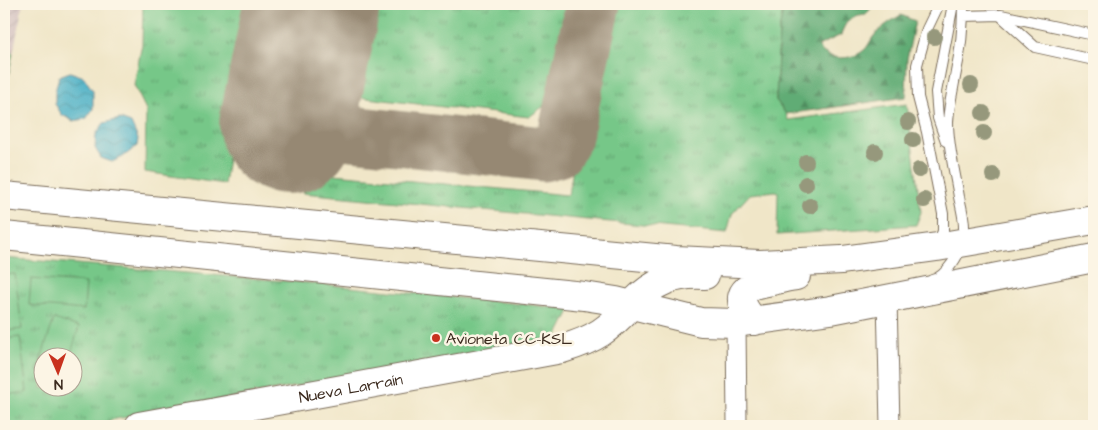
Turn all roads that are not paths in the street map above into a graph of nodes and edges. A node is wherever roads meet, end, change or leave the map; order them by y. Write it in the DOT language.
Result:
graph roads {
  1 [pos="939,4"];
  2 [pos="954,4"];
  3 [pos="963,4"];
  4 [pos="1001,15"];
  5 [pos="963,16"];
  6 [pos="1094,35"];
  7 [pos="1094,60"];
  8 [pos="952,159"];
  9 [pos="4,196"];
  10 [pos="1094,220"];
  11 [pos="4,236"];
  12 [pos="950,244"];
  13 [pos="878,256"];
  14 [pos="1094,258"];
  15 [pos="786,277"];
  16 [pos="887,299"];
  17 [pos="632,304"];
  18 [pos="832,310"];
  19 [pos="668,314"];
  20 [pos="746,322"];
  21 [pos="562,350"];
  22 [pos="138,426"];
  23 [pos="737,426"];
  24 [pos="890,426"];
  1 -- 12 [label="lane"];
  2 -- 8 [label="lane"];
  3 -- 5 [label="lane"];
  4 -- 5 [label="lane"];
  4 -- 6 [label="lane"];
  4 -- 7 [label="lane"];
  5 -- 8 [label="lane"];
  8 -- 12 [label="lane"];
  9 -- 13 [label="main road"];
  10 -- 12 [label="main road"];
  11 -- 17 [label="main road"];
  12 -- 13 [label="main road"];
  12 -- 18 [label="lane"];
  13 -- 15 [label="main road"];
  14 -- 16 [label="main road"];
  15 -- 17 [label="main road, Nueva Larraín"];
  15 -- 20 [label="main road"];
  16 -- 18 [label="main road"];
  16 -- 24 [label="street"];
  17 -- 19 [label="main road"];
  17 -- 21 [label="main road, Nueva Larraín"];
  18 -- 20 [label="main road"];
  19 -- 20 [label="main road"];
  19 -- 21 [label="main road, Nueva Larraín"];
  20 -- 23 [label="street"];
  21 -- 22 [label="main road, Nueva Larraín"];
}
